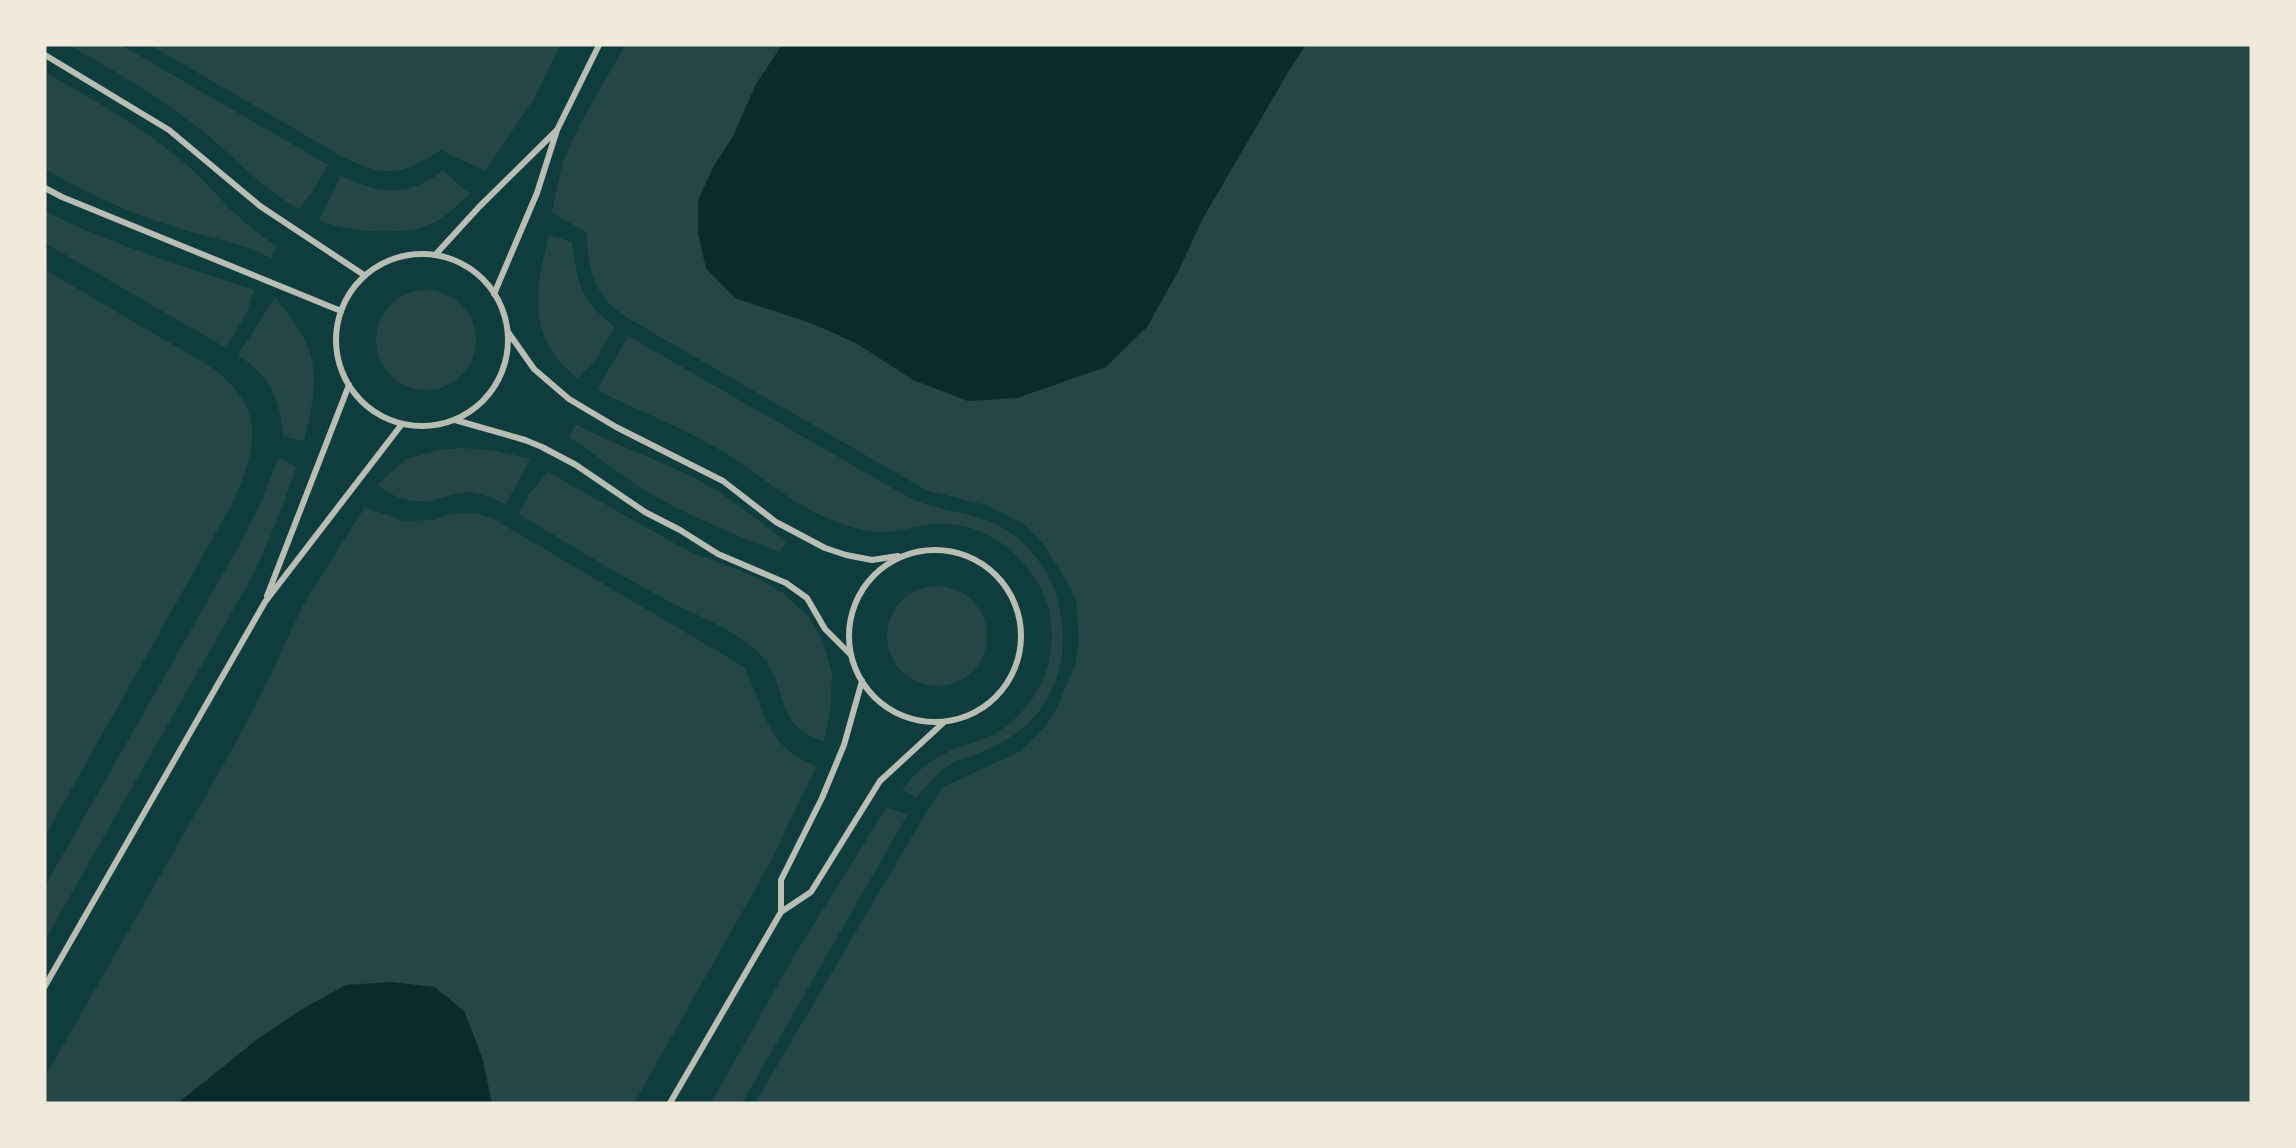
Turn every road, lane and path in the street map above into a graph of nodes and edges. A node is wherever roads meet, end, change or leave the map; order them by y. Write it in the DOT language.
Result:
graph roads {
  1 [pos="599,45"];
  2 [pos="45,55"];
  3 [pos="557,130"];
  4 [pos="45,188"];
  5 [pos="436,254"];
  6 [pos="364,275"];
  7 [pos="494,294"];
  8 [pos="340,311"];
  9 [pos="508,332"];
  10 [pos="349,385"];
  11 [pos="455,420"];
  12 [pos="402,424"];
  13 [pos="904,555"];
  14 [pos="265,602"];
  15 [pos="850,654"];
  16 [pos="862,681"];
  17 [pos="944,722"];
  18 [pos="781,912"];
  19 [pos="45,986"];
  20 [pos="670,1103"];
  1 -- 3 [label="street"];
  2 -- 6 [label="street"];
  3 -- 5 [label="street"];
  3 -- 7 [label="street"];
  4 -- 8 [label="street"];
  5 -- 6 [label="street"];
  5 -- 7 [label="street"];
  6 -- 8 [label="street"];
  7 -- 9 [label="street"];
  8 -- 10 [label="street"];
  9 -- 11 [label="street"];
  9 -- 13 [label="street"];
  10 -- 12 [label="street"];
  10 -- 14 [label="street"];
  11 -- 12 [label="street"];
  11 -- 15 [label="street"];
  12 -- 14 [label="street"];
  13 -- 15 [label="street"];
  13 -- 17 [label="street"];
  14 -- 19 [label="street"];
  15 -- 16 [label="street"];
  16 -- 17 [label="street"];
  16 -- 18 [label="street"];
  17 -- 18 [label="street"];
  18 -- 20 [label="street"];
}
